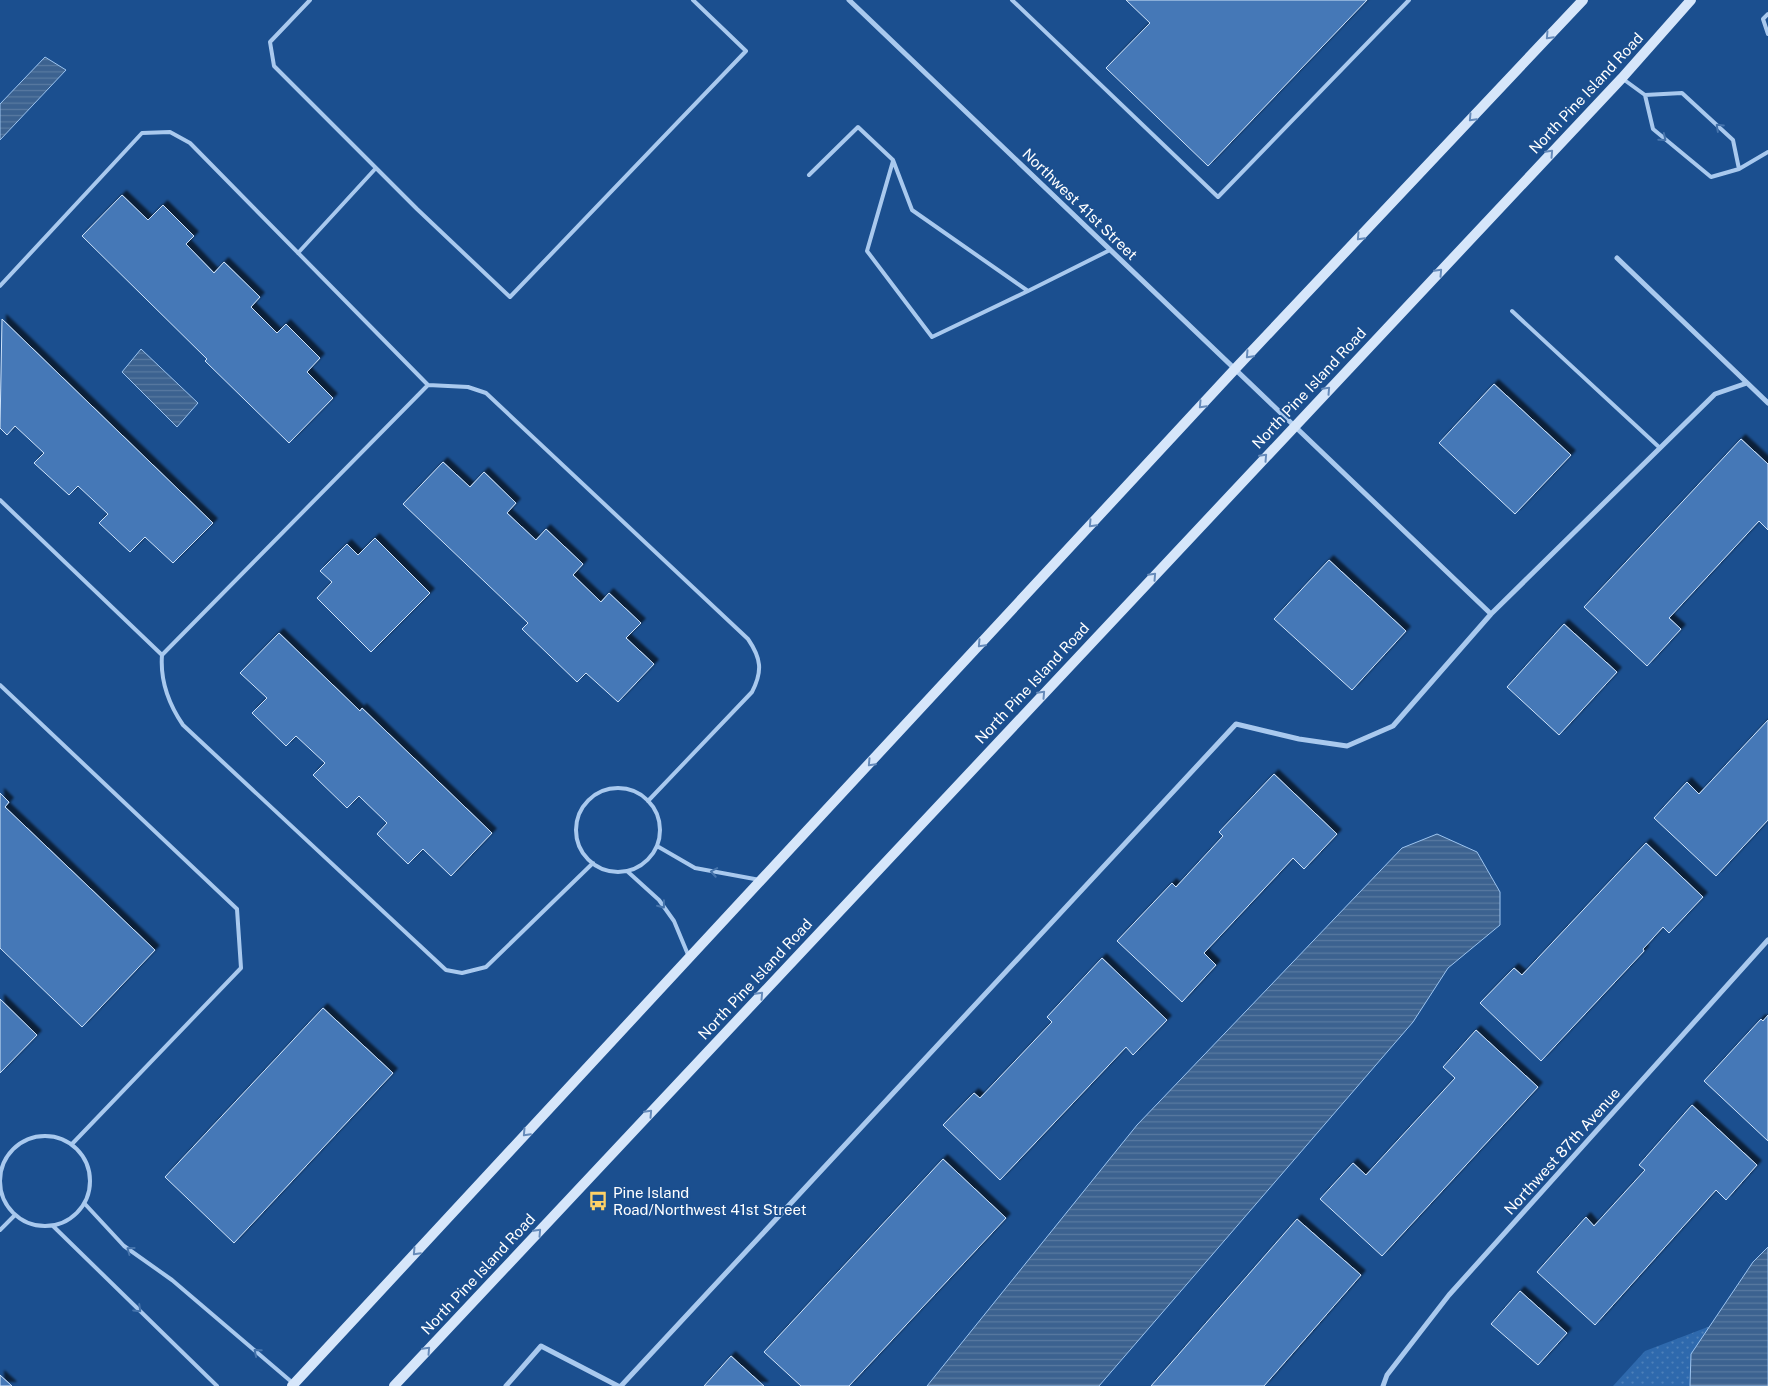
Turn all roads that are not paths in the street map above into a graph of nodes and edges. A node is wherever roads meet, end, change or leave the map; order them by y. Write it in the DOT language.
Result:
graph roads {
  1 [pos="310,0"];
  2 [pos="693,0"];
  3 [pos="849,0"];
  4 [pos="1012,0"];
  5 [pos="1409,0"];
  6 [pos="1583,0"];
  7 [pos="1691,0"];
  8 [pos="1768,14"];
  9 [pos="1768,34"];
  10 [pos="1622,78"];
  11 [pos="1645,95"];
  12 [pos="1768,152"];
  13 [pos="893,160"];
  14 [pos="376,168"];
  15 [pos="1739,169"];
  16 [pos="809,176"];
  17 [pos="1110,250"];
  18 [pos="298,252"];
  19 [pos="1617,258"];
  20 [pos="0,286"];
  21 [pos="1028,291"];
  22 [pos="1512,311"];
  23 [pos="1235,370"];
  24 [pos="1747,383"];
  25 [pos="428,386"];
  26 [pos="1768,403"];
  27 [pos="1294,425"];
  28 [pos="1660,448"];
  29 [pos="0,500"];
  30 [pos="1491,614"];
  31 [pos="162,655"];
  32 [pos="0,685"];
  33 [pos="648,801"];
  34 [pos="657,846"];
  35 [pos="593,863"];
  36 [pos="627,871"];
  37 [pos="762,880"];
  38 [pos="1768,940"];
  39 [pos="690,958"];
  40 [pos="72,1144"];
  41 [pos="85,1204"];
  42 [pos="14,1215"];
  43 [pos="53,1226"];
  44 [pos="0,1230"];
  45 [pos="293,1385"];
  46 [pos="217,1386"];
  47 [pos="394,1386"];
  48 [pos="506,1386"];
  49 [pos="620,1386"];
  50 [pos="1383,1386"];
  1 -- 14 [label="lane"];
  2 -- 14 [label="lane"];
  3 -- 17 [label="street, Northwest 41st Street"];
  4 -- 5 [label="lane"];
  6 -- 23 [label="main road, one-way"];
  7 -- 10 [label="main road, North Pine Island Road"];
  8 -- 9 [label="lane"];
  10 -- 11 [label="lane"];
  27 -- 10 [label="main road, North Pine Island Road, one-way"];
  15 -- 11 [label="lane, one-way"];
  11 -- 15 [label="lane, one-way"];
  12 -- 15 [label="lane"];
  13 -- 16 [label="lane"];
  13 -- 21 [label="lane"];
  13 -- 21 [label="lane"];
  14 -- 18 [label="lane"];
  17 -- 21 [label="lane"];
  17 -- 23 [label="street, Northwest 41st Street"];
  18 -- 20 [label="lane"];
  18 -- 25 [label="lane"];
  19 -- 24 [label="street"];
  22 -- 28 [label="lane"];
  23 -- 27 [label="street, Northwest 41st Street"];
  23 -- 37 [label="main road, one-way"];
  24 -- 26 [label="street"];
  24 -- 28 [label="street"];
  25 -- 31 [label="lane"];
  25 -- 33 [label="lane"];
  27 -- 30 [label="street, Northwest 41st Street"];
  47 -- 27 [label="main road, North Pine Island Road, one-way"];
  28 -- 30 [label="street"];
  29 -- 31 [label="lane"];
  30 -- 49 [label="street"];
  31 -- 35 [label="lane"];
  32 -- 40 [label="lane"];
  33 -- 34 [label="lane"];
  33 -- 35 [label="lane"];
  34 -- 36 [label="lane"];
  37 -- 34 [label="lane, one-way"];
  35 -- 36 [label="lane"];
  36 -- 39 [label="lane, one-way"];
  37 -- 39 [label="main road"];
  38 -- 50 [label="street, Northwest 87th Avenue"];
  39 -- 45 [label="main road, one-way"];
  40 -- 41 [label="lane"];
  40 -- 42 [label="lane"];
  41 -- 43 [label="lane"];
  45 -- 41 [label="lane, one-way"];
  42 -- 43 [label="lane"];
  42 -- 44 [label="lane"];
  43 -- 46 [label="lane, one-way"];
  48 -- 49 [label="street"];
}
